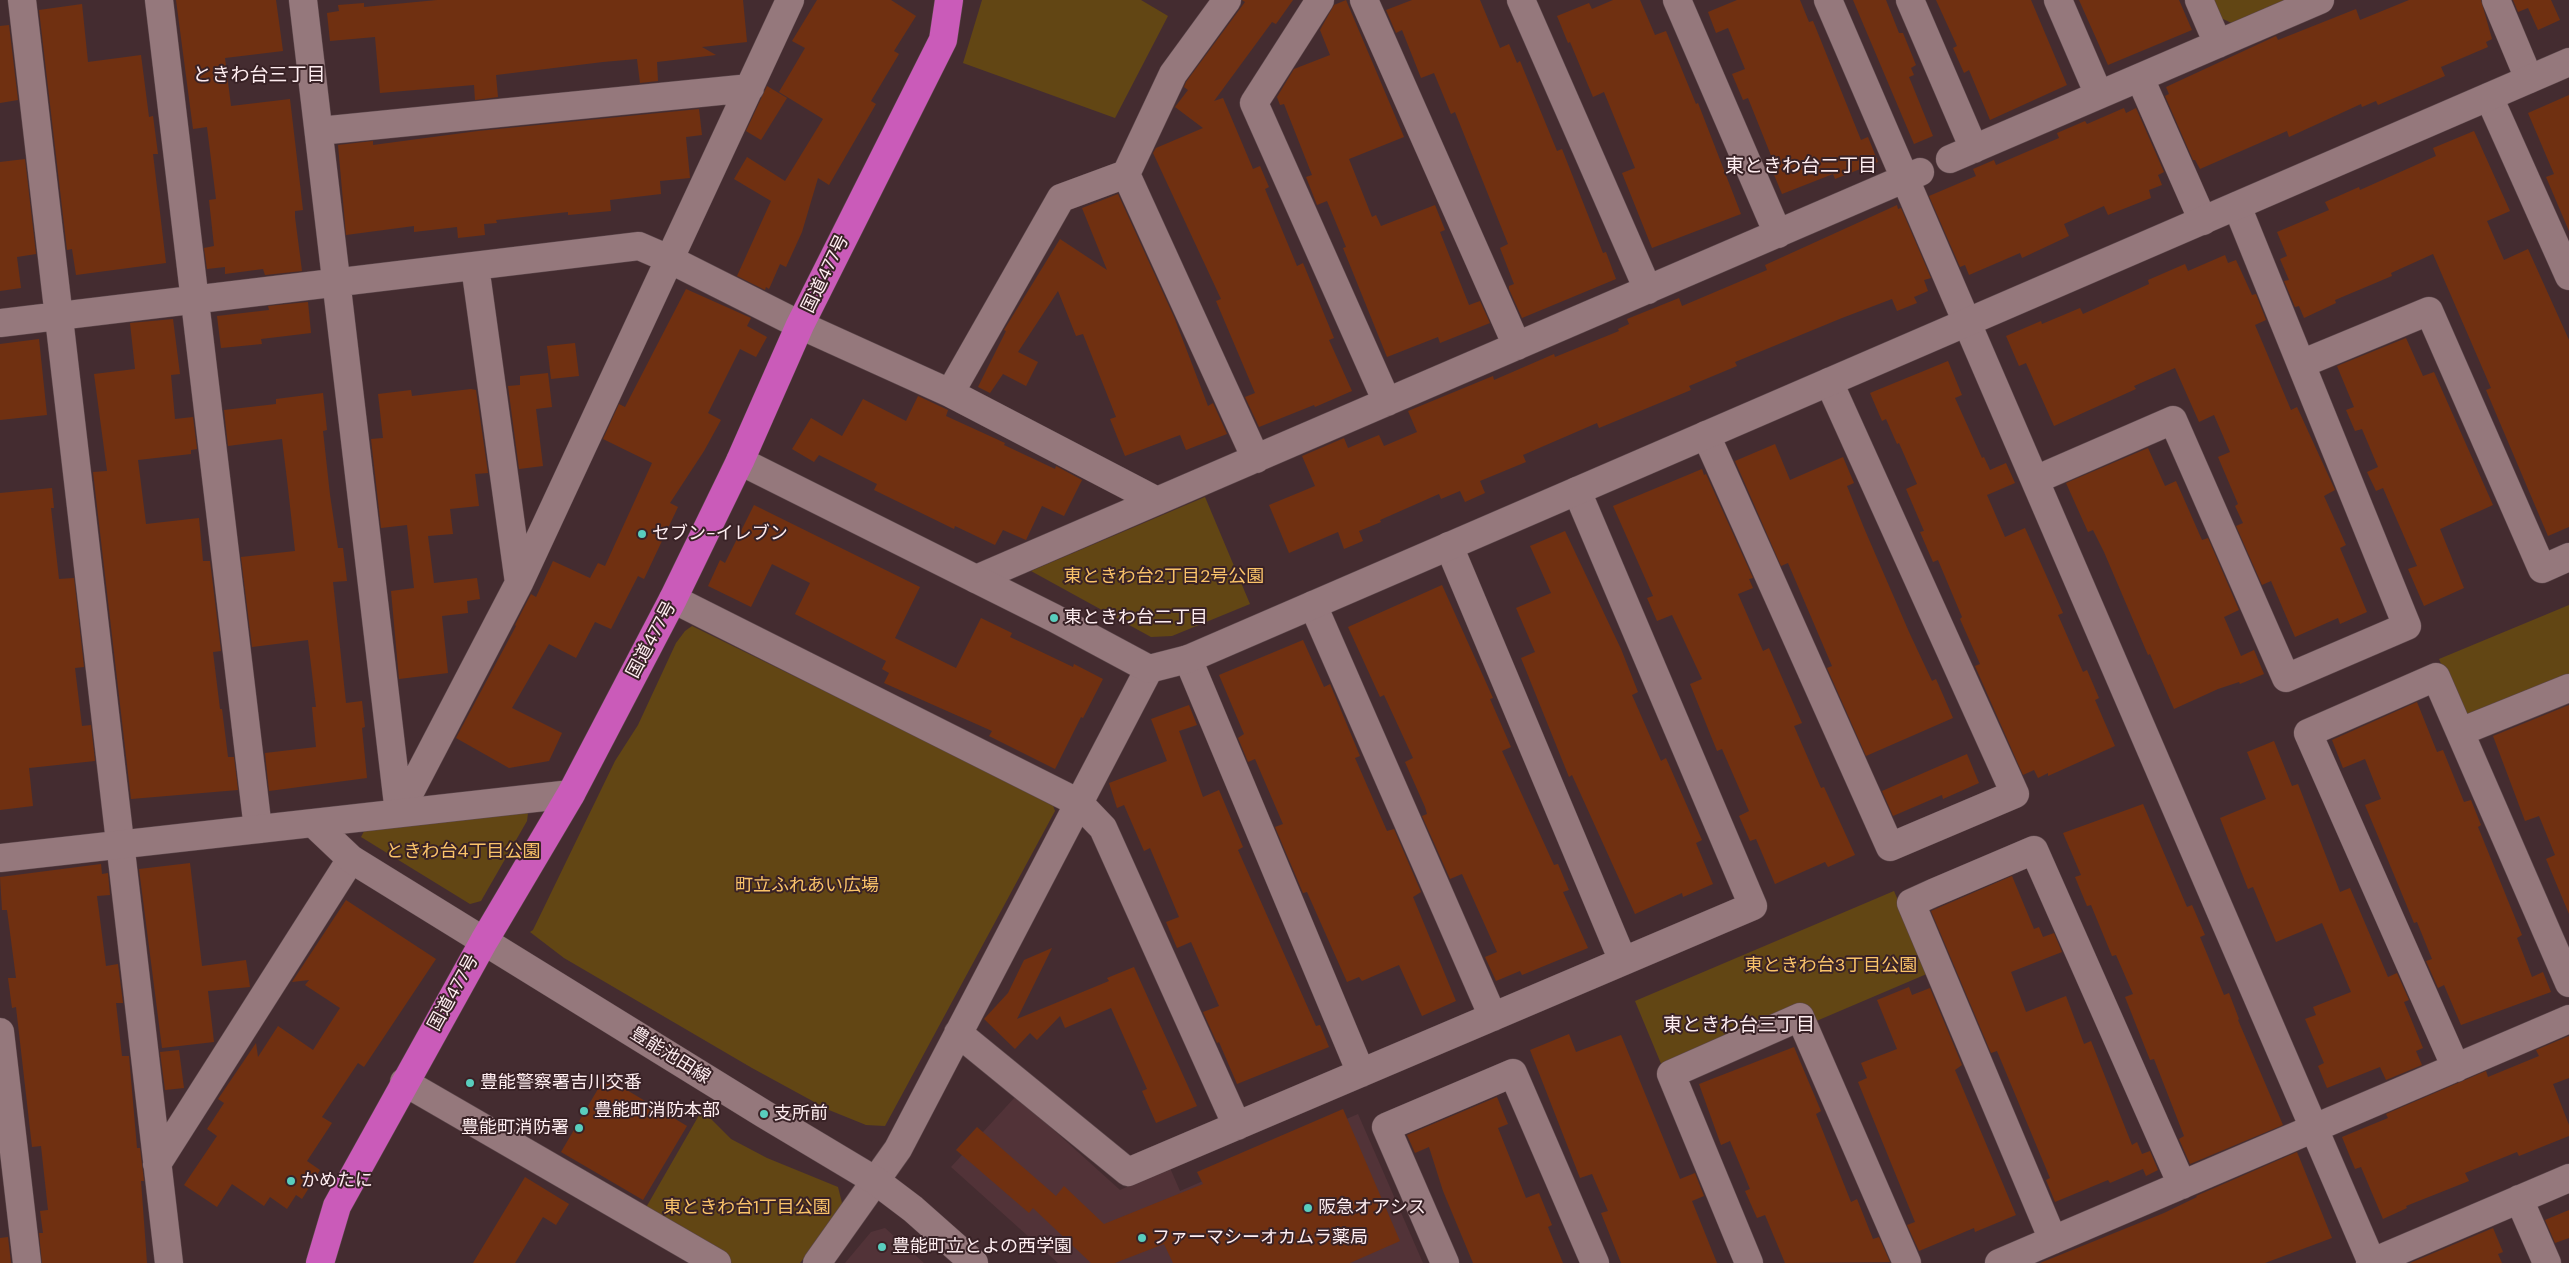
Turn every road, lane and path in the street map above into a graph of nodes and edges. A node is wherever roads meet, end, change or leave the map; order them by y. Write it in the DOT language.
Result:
graph roads {
  1 [pos="22,0"];
  2 [pos="159,0"];
  3 [pos="304,0"];
  4 [pos="790,0"];
  5 [pos="949,0"];
  6 [pos="1227,0"];
  7 [pos="1320,0"];
  8 [pos="1364,0"];
  9 [pos="1522,0"];
  10 [pos="1677,0"];
  11 [pos="1828,0"];
  12 [pos="1910,0"];
  13 [pos="2058,0"];
  14 [pos="2199,0"];
  15 [pos="2320,0"];
  16 [pos="2496,0"];
  17 [pos="2218,44"];
  18 [pos="2569,62"];
  19 [pos="2140,78"];
  20 [pos="2528,79"];
  21 [pos="750,88"];
  22 [pos="2099,95"];
  23 [pos="2489,97"];
  24 [pos="319,131"];
  25 [pos="1126,174"];
  26 [pos="1913,176"];
  27 [pos="2237,206"];
  28 [pos="2203,220"];
  29 [pos="1778,234"];
  30 [pos="669,259"];
  31 [pos="2566,260"];
  32 [pos="475,266"];
  33 [pos="337,282"];
  34 [pos="1648,290"];
  35 [pos="195,300"];
  36 [pos="59,316"];
  37 [pos="1966,322"];
  38 [pos="0,323"];
  39 [pos="800,325"];
  40 [pos="1517,346"];
  41 [pos="2301,364"];
  42 [pos="1829,382"];
  43 [pos="950,393"];
  44 [pos="1386,402"];
  45 [pos="1706,435"];
  46 [pos="1256,459"];
  47 [pos="740,461"];
  48 [pos="2035,480"];
  49 [pos="1577,491"];
  50 [pos="1157,501"];
  51 [pos="1449,546"];
  52 [pos="2569,557"];
  53 [pos="976,579"];
  54 [pos="519,583"];
  55 [pos="673,599"];
  56 [pos="1313,605"];
  57 [pos="1188,659"];
  58 [pos="1149,669"];
  59 [pos="2569,688"];
  60 [pos="2460,732"];
  61 [pos="570,794"];
  62 [pos="1079,803"];
  63 [pos="399,813"];
  64 [pos="313,823"];
  65 [pos="258,829"];
  66 [pos="120,845"];
  67 [pos="0,858"];
  68 [pos="351,859"];
  69 [pos="484,941"];
  70 [pos="1623,961"];
  71 [pos="2569,983"];
  72 [pos="1493,1017"];
  73 [pos="2569,1019"];
  74 [pos="0,1032"];
  75 [pos="958,1033"];
  76 [pos="2456,1068"];
  77 [pos="1361,1073"];
  78 [pos="404,1082"];
  79 [pos="1237,1126"];
  80 [pos="2314,1128"];
  81 [pos="157,1164"];
  82 [pos="2569,1178"];
  83 [pos="876,1181"];
  84 [pos="2182,1185"];
  85 [pos="2520,1199"];
  86 [pos="11,1219"];
  87 [pos="2053,1240"];
  88 [pos="27,1263"];
  89 [pos="169,1263"];
  90 [pos="320,1263"];
  91 [pos="717,1263"];
  92 [pos="817,1263"];
  93 [pos="974,1263"];
  94 [pos="1445,1263"];
  95 [pos="1596,1263"];
  96 [pos="1748,1263"];
  97 [pos="1907,1263"];
  98 [pos="1999,1263"];
  99 [pos="2371,1263"];
  100 [pos="2547,1263"];
  1 -- 36 [label="street"];
  2 -- 35 [label="street"];
  3 -- 24 [label="street"];
  4 -- 21 [label="street"];
  5 -- 39 [label="highway, 国道477号"];
  6 -- 25 [label="street"];
  7 -- 44 [label="street"];
  8 -- 40 [label="street"];
  9 -- 34 [label="street"];
  10 -- 29 [label="street"];
  11 -- 26 [label="street"];
  12 -- 22 [label="street"];
  13 -- 22 [label="street"];
  14 -- 17 [label="street"];
  15 -- 17 [label="street"];
  16 -- 20 [label="street"];
  17 -- 19 [label="street"];
  18 -- 20 [label="street"];
  19 -- 22 [label="street"];
  19 -- 28 [label="street"];
  20 -- 23 [label="street"];
  21 -- 24 [label="street"];
  21 -- 30 [label="street"];
  23 -- 27 [label="street"];
  23 -- 31 [label="street"];
  24 -- 33 [label="street"];
  25 -- 43 [label="street"];
  25 -- 46 [label="street"];
  26 -- 29 [label="street"];
  26 -- 37 [label="street"];
  27 -- 28 [label="street"];
  27 -- 41 [label="street"];
  28 -- 37 [label="street"];
  29 -- 34 [label="street"];
  30 -- 32 [label="street"];
  30 -- 39 [label="street"];
  30 -- 54 [label="street"];
  32 -- 33 [label="street"];
  32 -- 54 [label="street"];
  33 -- 35 [label="street"];
  33 -- 63 [label="street"];
  34 -- 40 [label="street"];
  35 -- 36 [label="street"];
  35 -- 65 [label="street"];
  36 -- 38 [label="street"];
  36 -- 66 [label="street"];
  37 -- 42 [label="street"];
  37 -- 48 [label="street"];
  39 -- 43 [label="street"];
  39 -- 47 [label="highway, 国道477号"];
  40 -- 44 [label="street"];
  41 -- 48 [label="street"];
  41 -- 52 [label="street"];
  42 -- 45 [label="street"];
  42 -- 45 [label="street"];
  43 -- 50 [label="street"];
  44 -- 46 [label="street"];
  45 -- 49 [label="street"];
  46 -- 50 [label="street"];
  47 -- 53 [label="street"];
  47 -- 55 [label="highway, 国道477号"];
  48 -- 80 [label="street"];
  49 -- 51 [label="street"];
  49 -- 70 [label="street"];
  50 -- 53 [label="street"];
  51 -- 56 [label="street"];
  51 -- 70 [label="street"];
  53 -- 58 [label="street"];
  54 -- 63 [label="street"];
  55 -- 61 [label="highway, 国道477号"];
  55 -- 62 [label="street"];
  56 -- 57 [label="street"];
  56 -- 72 [label="street"];
  57 -- 58 [label="street"];
  57 -- 77 [label="street"];
  58 -- 62 [label="street"];
  59 -- 60 [label="street"];
  60 -- 71 [label="street"];
  60 -- 76 [label="street"];
  61 -- 63 [label="street"];
  61 -- 69 [label="highway, 国道477号"];
  62 -- 75 [label="street"];
  62 -- 79 [label="street"];
  63 -- 64 [label="street"];
  64 -- 65 [label="street"];
  64 -- 68 [label="street, 豊能池田線"];
  65 -- 66 [label="street"];
  66 -- 67 [label="street"];
  66 -- 81 [label="street"];
  68 -- 69 [label="street, 豊能池田線"];
  68 -- 81 [label="street"];
  69 -- 78 [label="highway, 国道477号"];
  69 -- 83 [label="street, 豊能池田線"];
  70 -- 72 [label="street"];
  72 -- 77 [label="street"];
  73 -- 76 [label="street"];
  74 -- 86 [label="street"];
  75 -- 79 [label="street"];
  75 -- 83 [label="street"];
  76 -- 80 [label="street"];
  77 -- 79 [label="street"];
  78 -- 90 [label="highway, 国道477号"];
  78 -- 91 [label="street"];
  80 -- 84 [label="street"];
  80 -- 99 [label="street"];
  81 -- 89 [label="street"];
  82 -- 85 [label="street"];
  83 -- 92 [label="street"];
  83 -- 93 [label="street, 豊能池田線"];
  84 -- 87 [label="street"];
  84 -- 87 [label="street"];
  85 -- 99 [label="street"];
  85 -- 100 [label="street"];
  86 -- 88 [label="street"];
  87 -- 98 [label="street"];
  94 -- 95 [label="street"];
  96 -- 97 [label="street"];
}
